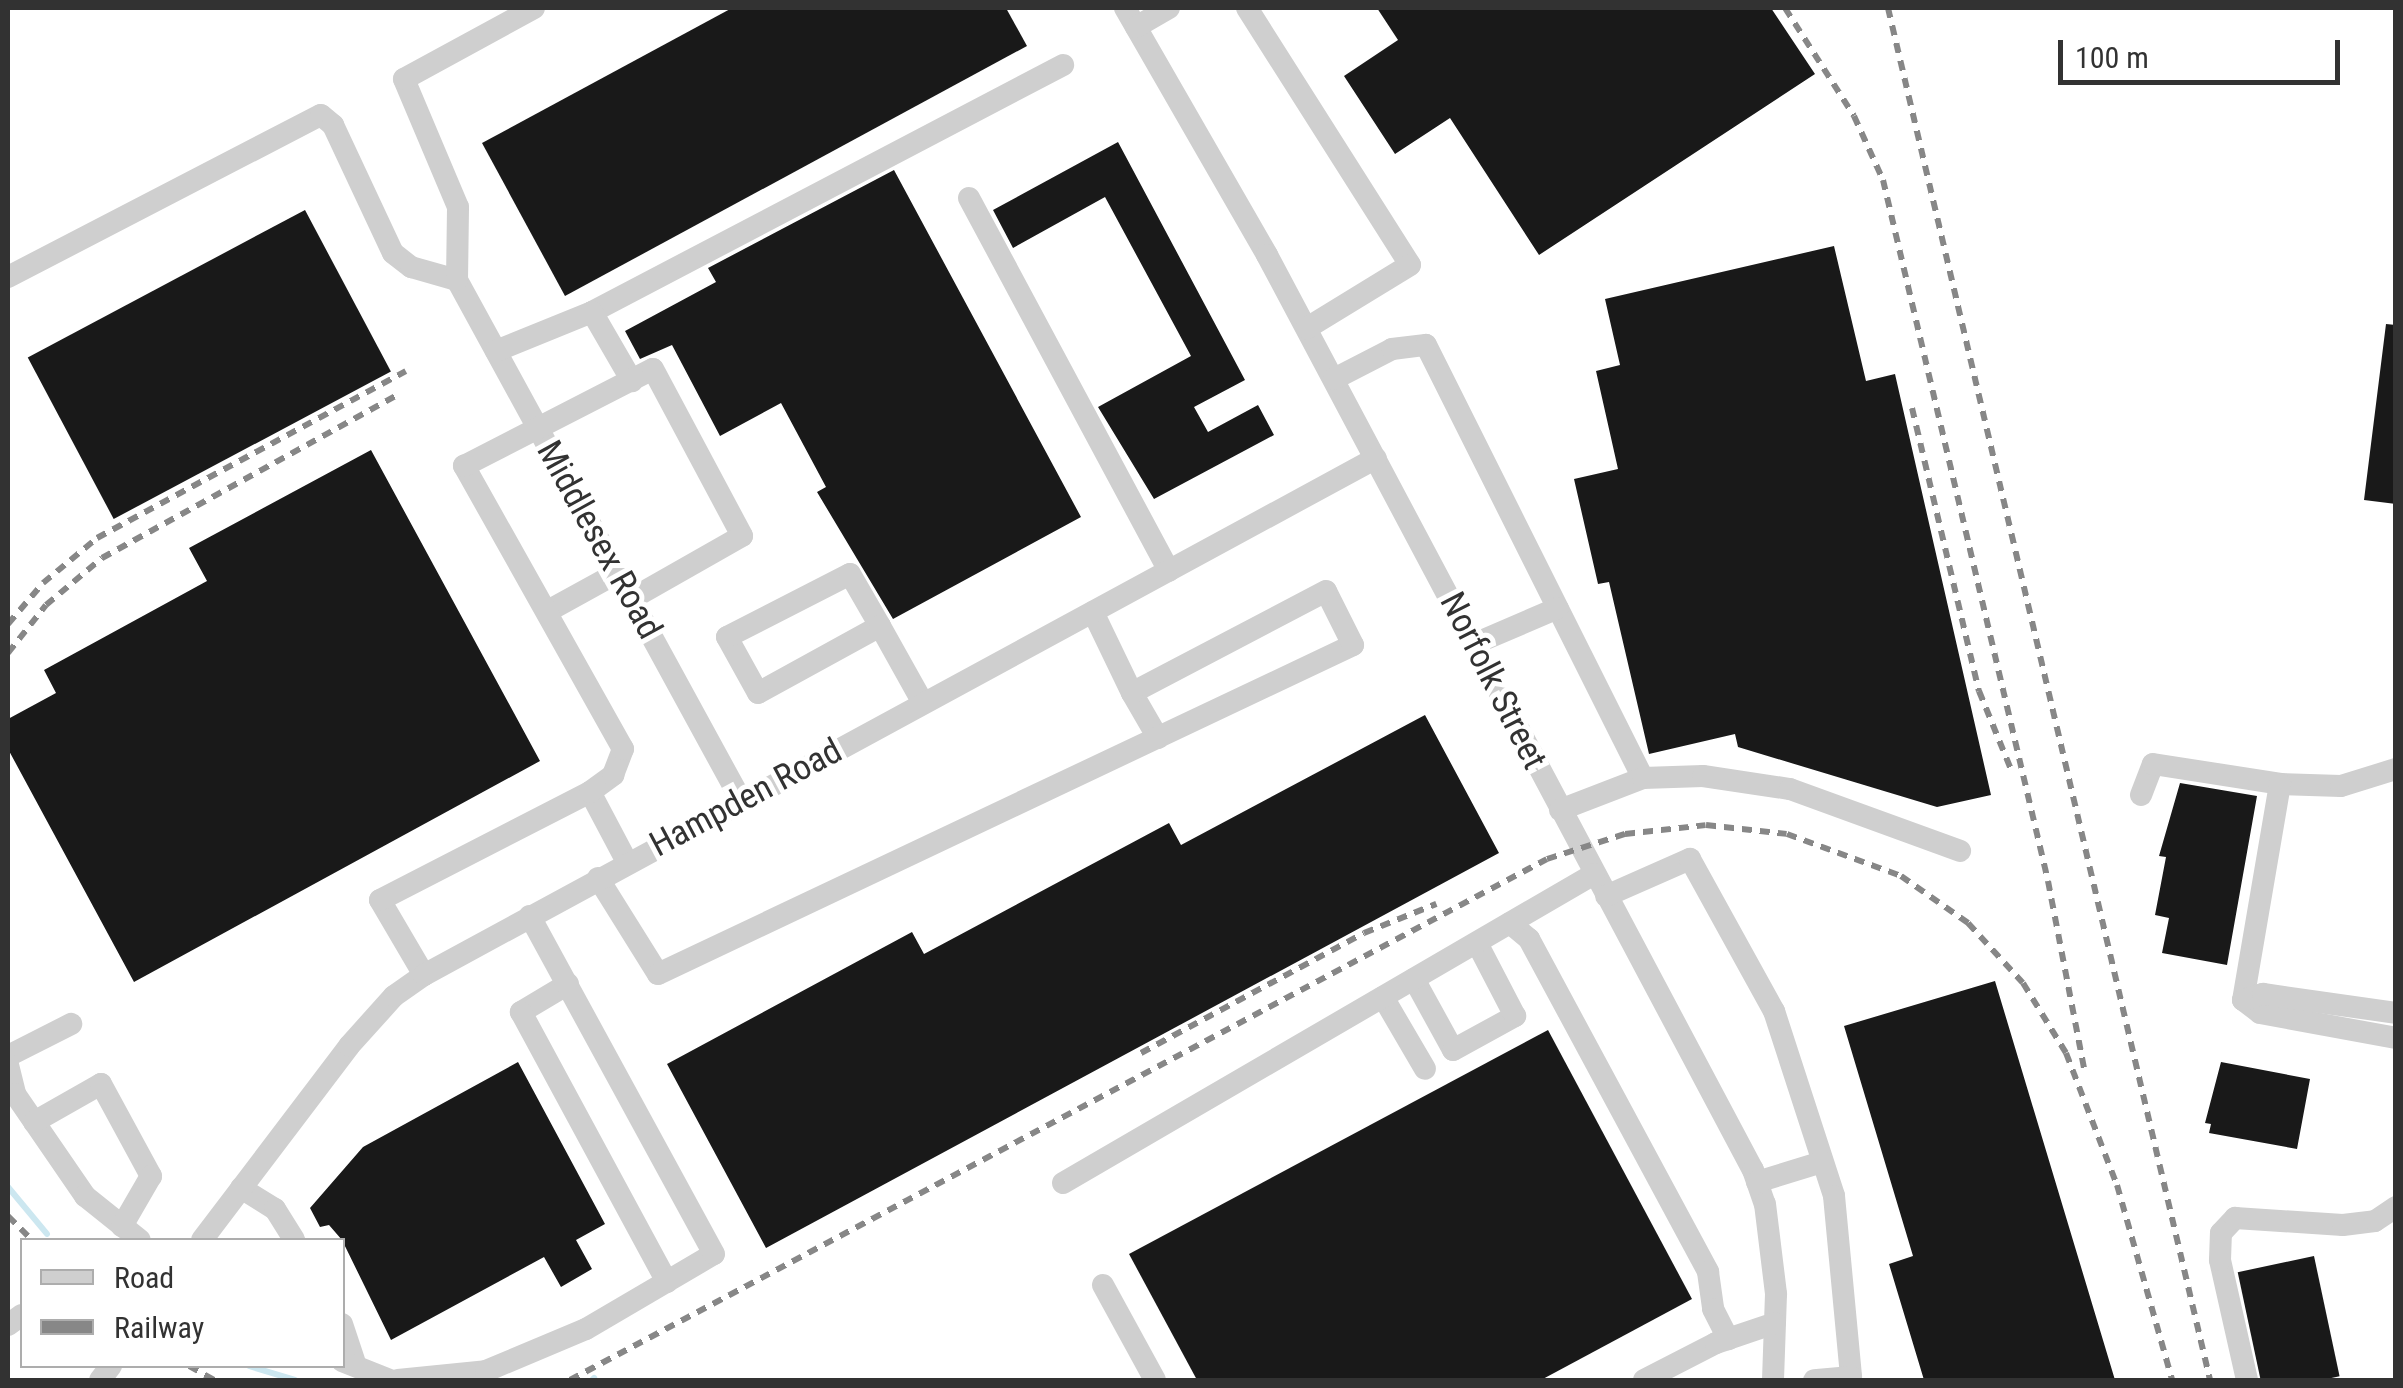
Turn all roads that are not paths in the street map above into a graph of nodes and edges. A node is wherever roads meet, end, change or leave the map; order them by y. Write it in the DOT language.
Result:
graph roads {
  1 [pos="534,8"];
  2 [pos="1170,8"];
  3 [pos="1247,8"];
  4 [pos="1131,17"];
  5 [pos="1063,64"];
  6 [pos="969,198"];
  7 [pos="8,277"];
  8 [pos="457,280"];
  9 [pos="592,312"];
  10 [pos="1307,328"];
  11 [pos="496,350"];
  12 [pos="1334,379"];
  13 [pos="632,382"];
  14 [pos="537,427"];
  15 [pos="1376,458"];
  16 [pos="1169,571"];
  17 [pos="617,574"];
  18 [pos="631,599"];
  19 [pos="1558,608"];
  20 [pos="548,612"];
  21 [pos="1093,612"];
  22 [pos="880,626"];
  23 [pos="1474,644"];
  24 [pos="1132,692"];
  25 [pos="922,703"];
  26 [pos="1158,738"];
  27 [pos="2396,770"];
  28 [pos="1643,778"];
  29 [pos="2280,784"];
  30 [pos="590,792"];
  31 [pos="2141,795"];
  32 [pos="740,800"];
  33 [pos="1560,810"];
  34 [pos="1960,851"];
  35 [pos="627,862"];
  36 [pos="1594,874"];
  37 [pos="598,878"];
  38 [pos="1606,896"];
  39 [pos="530,916"];
  40 [pos="1510,923"];
  41 [pos="1476,942"];
  42 [pos="424,975"];
  43 [pos="1414,979"];
  44 [pos="568,984"];
  45 [pos="1384,997"];
  46 [pos="2244,1000"];
  47 [pos="2396,1013"];
  48 [pos="71,1024"];
  49 [pos="2396,1038"];
  50 [pos="8,1056"];
  51 [pos="8,1064"];
  52 [pos="1425,1070"];
  53 [pos="34,1122"];
  54 [pos="1822,1162"];
  55 [pos="1757,1182"];
  56 [pos="1063,1184"];
  57 [pos="241,1188"];
  58 [pos="2396,1207"];
  59 [pos="131,1233"];
  60 [pos="204,1238"];
  61 [pos="293,1238"];
  62 [pos="667,1282"];
  63 [pos="1102,1285"];
  64 [pos="1775,1323"];
  65 [pos="1728,1339"];
  66 [pos="349,1364"];
  67 [pos="1851,1379"];
  68 [pos="394,1380"];
  69 [pos="1155,1380"];
  70 [pos="1644,1380"];
  71 [pos="1773,1380"];
  72 [pos="1814,1380"];
  73 [pos="2247,1380"];
  1 -- 8 [label="street"];
  2 -- 4 [label="street"];
  3 -- 10 [label="street"];
  4 -- 10 [label="street, Norfolk Street"];
  5 -- 9 [label="street"];
  6 -- 16 [label="street"];
  7 -- 8 [label="street"];
  8 -- 11 [label="street, Middlesex Road"];
  9 -- 11 [label="street"];
  9 -- 13 [label="street"];
  10 -- 12 [label="street, Norfolk Street"];
  11 -- 14 [label="street, Middlesex Road"];
  12 -- 15 [label="street, Norfolk Street"];
  12 -- 19 [label="street"];
  13 -- 14 [label="street"];
  13 -- 18 [label="street"];
  14 -- 17 [label="street, Middlesex Road"];
  14 -- 20 [label="street"];
  15 -- 16 [label="street, Hampden Road"];
  15 -- 23 [label="street, Norfolk Street"];
  16 -- 21 [label="street, Hampden Road"];
  17 -- 18 [label="street, Middlesex Road"];
  17 -- 20 [label="street"];
  18 -- 32 [label="street, Middlesex Road"];
  19 -- 23 [label="street"];
  19 -- 28 [label="street"];
  20 -- 30 [label="street"];
  21 -- 24 [label="street"];
  21 -- 25 [label="street, Hampden Road"];
  22 -- 22 [label="street"];
  22 -- 25 [label="street"];
  23 -- 33 [label="street, Norfolk Street"];
  24 -- 26 [label="street"];
  24 -- 26 [label="street"];
  25 -- 32 [label="street, Hampden Road"];
  26 -- 37 [label="street"];
  27 -- 29 [label="street"];
  28 -- 33 [label="street"];
  28 -- 34 [label="street"];
  29 -- 31 [label="street"];
  29 -- 46 [label="street"];
  30 -- 35 [label="street"];
  30 -- 42 [label="street"];
  32 -- 35 [label="street, Hampden Road"];
  33 -- 36 [label="street, Norfolk Street"];
  35 -- 37 [label="street, Hampden Road"];
  36 -- 38 [label="street, Norfolk Street"];
  36 -- 40 [label="street"];
  37 -- 39 [label="street, Hampden Road"];
  38 -- 54 [label="street"];
  38 -- 55 [label="street, Norfolk Street"];
  39 -- 42 [label="street, Hampden Road"];
  39 -- 44 [label="street"];
  40 -- 41 [label="street"];
  40 -- 65 [label="street"];
  41 -- 43 [label="street"];
  41 -- 43 [label="street"];
  42 -- 57 [label="street, Hampden Road"];
  43 -- 45 [label="street"];
  44 -- 62 [label="street"];
  44 -- 62 [label="street"];
  45 -- 52 [label="street"];
  45 -- 56 [label="street"];
  46 -- 47 [label="street"];
  46 -- 49 [label="street"];
  48 -- 50 [label="street"];
  51 -- 53 [label="street"];
  53 -- 59 [label="street"];
  53 -- 59 [label="street"];
  54 -- 55 [label="street"];
  54 -- 67 [label="street"];
  55 -- 64 [label="street, Norfolk Street"];
  57 -- 60 [label="street, Hampden Road"];
  57 -- 61 [label="street"];
  58 -- 73 [label="street"];
  62 -- 68 [label="street"];
  63 -- 69 [label="street"];
  64 -- 65 [label="street"];
  64 -- 71 [label="street, Norfolk Street"];
  65 -- 70 [label="street"];
  66 -- 68 [label="street"];
  67 -- 72 [label="street"];
}
